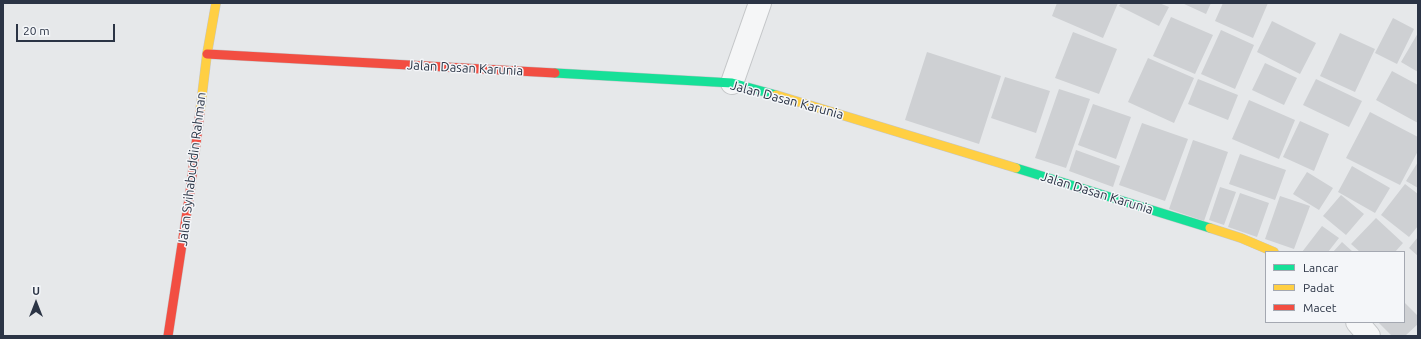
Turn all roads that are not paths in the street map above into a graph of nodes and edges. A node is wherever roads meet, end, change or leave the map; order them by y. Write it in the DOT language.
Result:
graph roads {
  1 [pos="216,3"];
  2 [pos="760,3"];
  3 [pos="207,54"];
  4 [pos="732,83"];
  5 [pos="1272,251"];
  6 [pos="1358,323"];
  7 [pos="168,336"];
  8 [pos="1368,336"];
  1 -- 3 [label="street, Jalan Syihabuddin Rahman"];
  2 -- 4 [label="street"];
  3 -- 4 [label="street, Jalan Dasan Karunia"];
  3 -- 7 [label="street, Jalan Syihabuddin Rahman"];
  4 -- 5 [label="street, Jalan Dasan Karunia"];
  6 -- 8 [label="street"];
}
